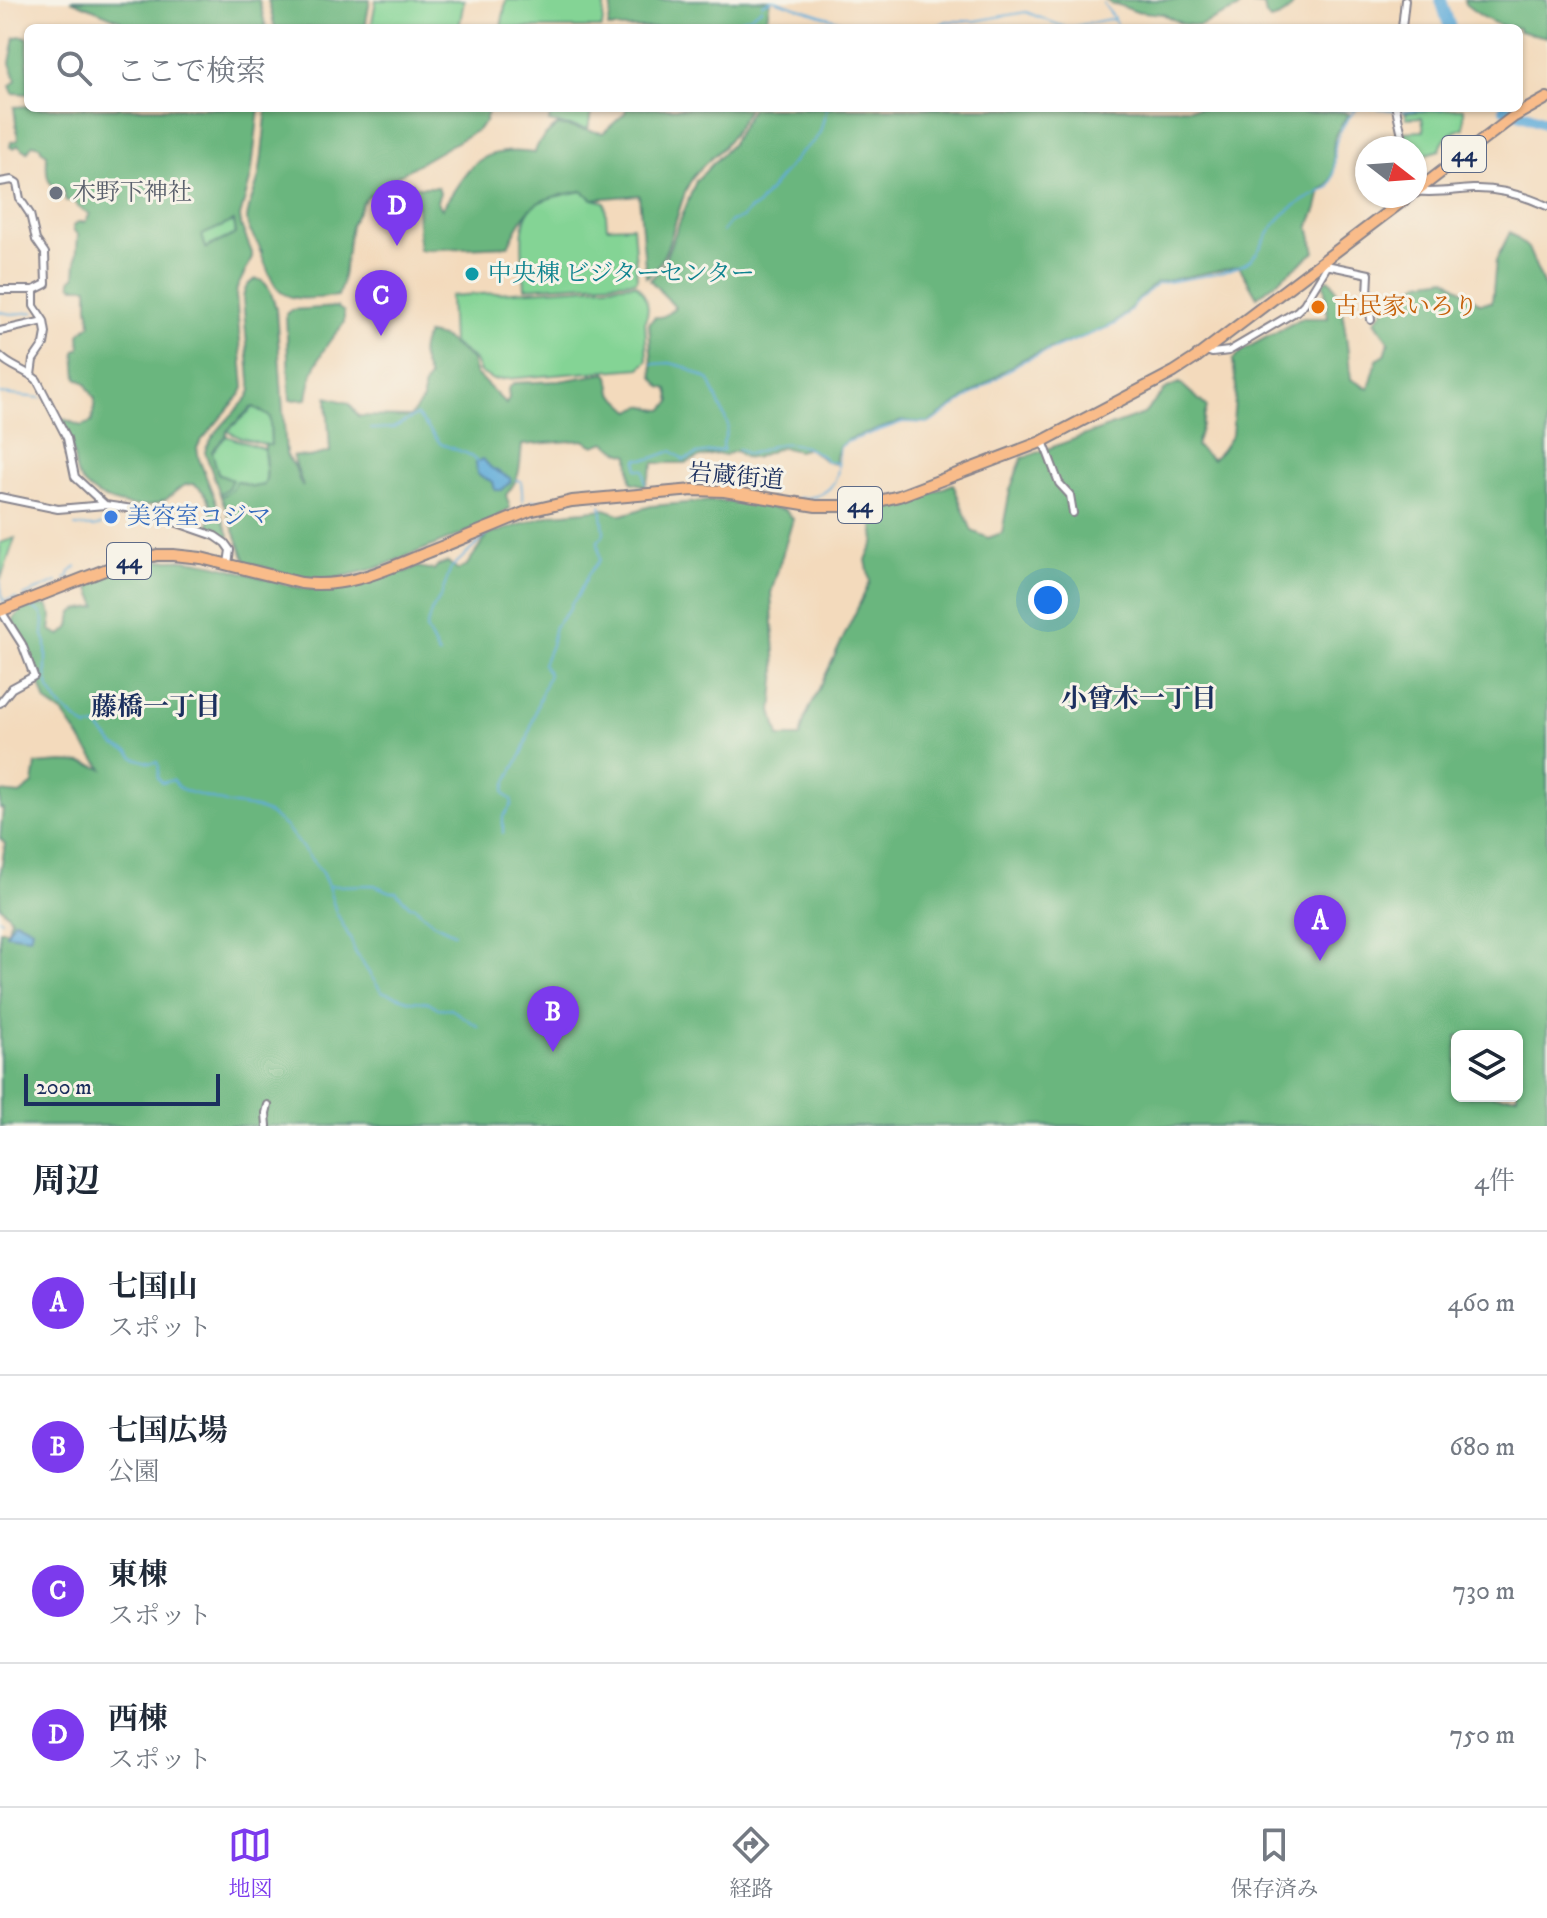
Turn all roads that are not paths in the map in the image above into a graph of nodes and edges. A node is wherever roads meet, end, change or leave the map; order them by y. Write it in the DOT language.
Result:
graph roads {
  1 [pos="1405,0"];
  2 [pos="1402,24"];
  3 [pos="1547,98"];
  4 [pos="1523,111"];
  5 [pos="1396,112"];
  6 [pos="1522,112"];
  7 [pos="1402,136"];
  8 [pos="0,182"];
  9 [pos="1427,182"];
  10 [pos="1427,193"];
  11 [pos="1547,206"];
  12 [pos="1394,208"];
  13 [pos="1325,262"];
  14 [pos="0,290"];
  15 [pos="34,290"];
  16 [pos="1371,320"];
  17 [pos="44,321"];
  18 [pos="0,331"];
  19 [pos="1205,350"];
  20 [pos="0,356"];
  21 [pos="31,375"];
  22 [pos="1043,441"];
  23 [pos="0,497"];
  24 [pos="105,505"];
  25 [pos="1073,513"];
  26 [pos="228,564"];
  27 [pos="1,611"];
  28 [pos="0,703"];
  29 [pos="268,1105"];
  30 [pos="267,1126"];
  1 -- 2 [label="street"];
  3 -- 4 [label="main road, 44"];
  5 -- 7 [label="street"];
  6 -- 9 [label="main road, 44"];
  8 -- 15 [label="street"];
  10 -- 11 [label="street"];
  12 -- 13 [label="main road, 岩蔵街道 / 44"];
  13 -- 16 [label="street"];
  13 -- 19 [label="main road, 岩蔵街道 / 44"];
  13 -- 19 [label="street"];
  14 -- 15 [label="street"];
  15 -- 17 [label="street"];
  17 -- 18 [label="street"];
  17 -- 21 [label="street"];
  19 -- 22 [label="main road, 岩蔵街道 / 44"];
  20 -- 21 [label="street"];
  21 -- 24 [label="street"];
  22 -- 25 [label="street"];
  22 -- 26 [label="main road, 岩蔵街道 / 44"];
  23 -- 24 [label="street"];
  24 -- 26 [label="street"];
  26 -- 27 [label="main road, 岩蔵街道 / 44"];
  27 -- 28 [label="street"];
  29 -- 30 [label="street"];
}
